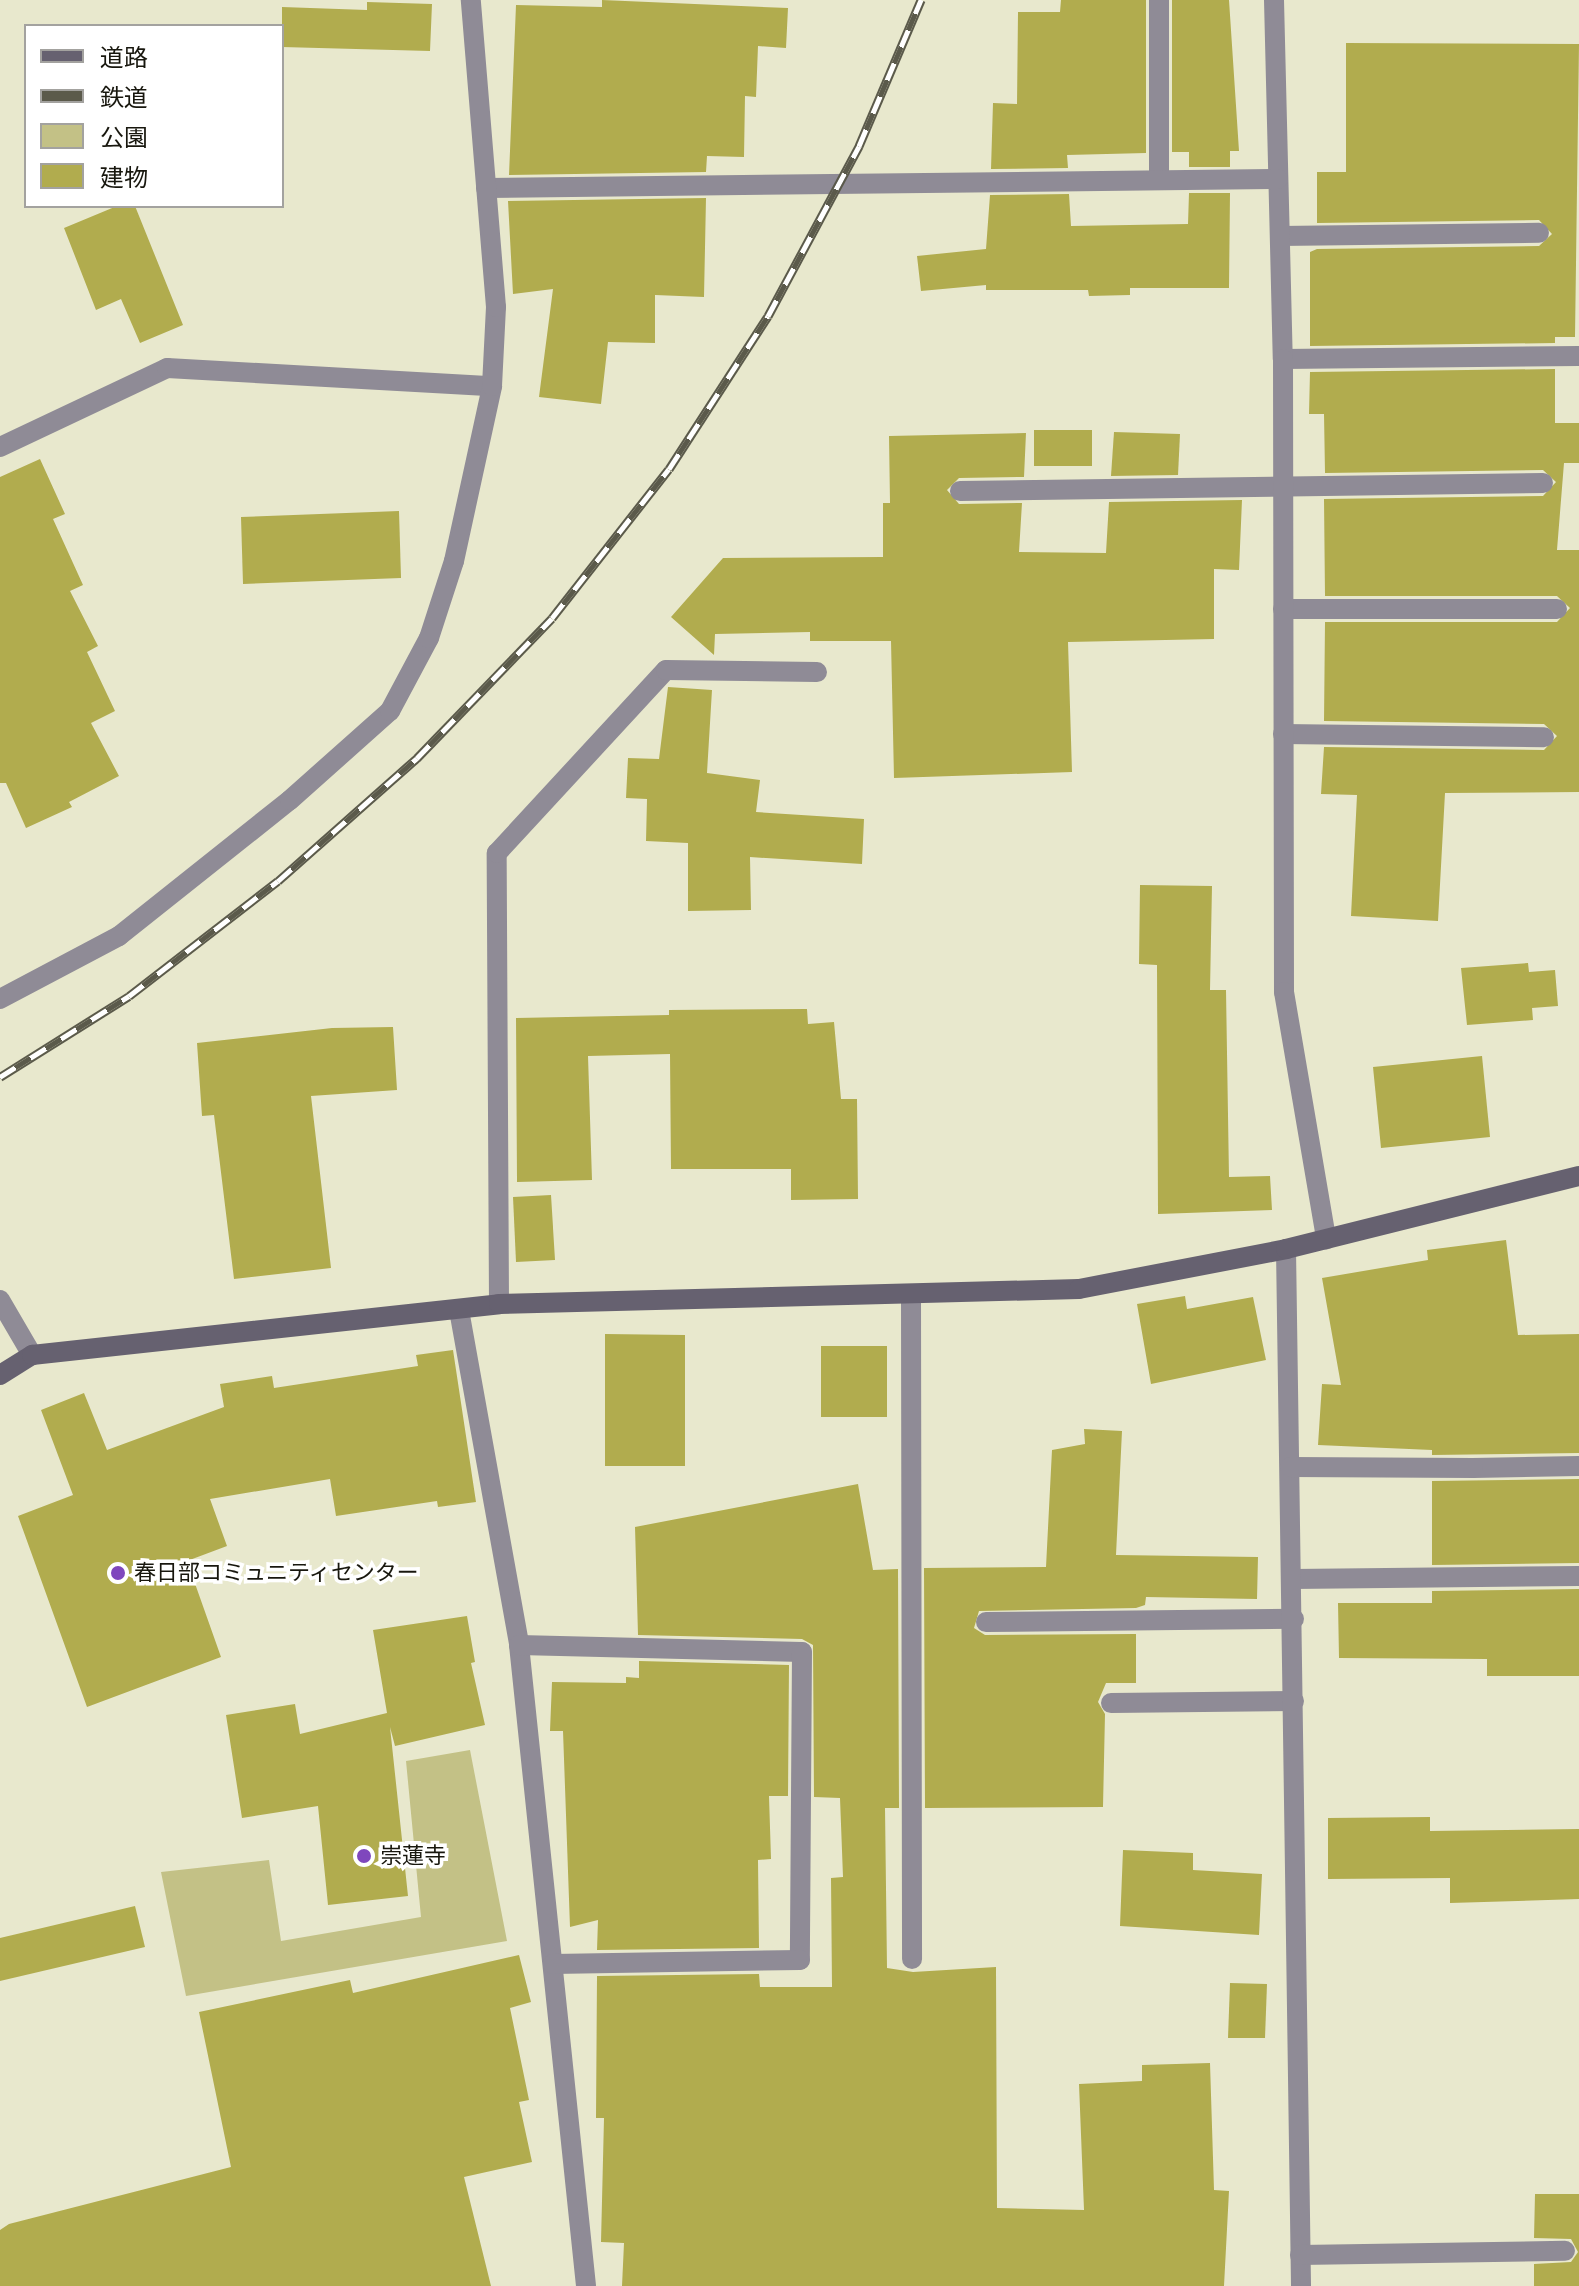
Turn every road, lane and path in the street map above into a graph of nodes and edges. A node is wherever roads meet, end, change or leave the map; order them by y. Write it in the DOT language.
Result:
graph roads {
  1 [pos="471,0"];
  2 [pos="1159,0"];
  3 [pos="1274,0"];
  4 [pos="1278,179"];
  5 [pos="1159,180"];
  6 [pos="486,188"];
  7 [pos="1539,233"];
  8 [pos="1280,236"];
  9 [pos="1579,356"];
  10 [pos="1283,359"];
  11 [pos="492,386"];
  12 [pos="0,447"];
  13 [pos="1543,483"];
  14 [pos="1283,486"];
  15 [pos="960,491"];
  16 [pos="1283,609"];
  17 [pos="1557,609"];
  18 [pos="817,672"];
  19 [pos="1283,734"];
  20 [pos="1544,737"];
  21 [pos="0,999"];
  22 [pos="1579,1176"];
  23 [pos="1326,1239"];
  24 [pos="1286,1249"];
  25 [pos="911,1296"];
  26 [pos="0,1300"];
  27 [pos="499,1304"];
  28 [pos="459,1310"];
  29 [pos="32,1355"];
  30 [pos="0,1375"];
  31 [pos="1579,1466"];
  32 [pos="1290,1467"];
  33 [pos="1579,1576"];
  34 [pos="1293,1579"];
  35 [pos="1294,1619"];
  36 [pos="986,1622"];
  37 [pos="519,1645"];
  38 [pos="1294,1701"];
  39 [pos="1111,1703"];
  40 [pos="912,1959"];
  41 [pos="553,1964"];
  42 [pos="1565,2251"];
  43 [pos="1300,2255"];
  44 [pos="586,2286"];
  45 [pos="1301,2286"];
  1 -- 6 [label="street"];
  2 -- 5 [label="street"];
  3 -- 4 [label="street"];
  4 -- 5 [label="street"];
  4 -- 8 [label="street"];
  5 -- 6 [label="street"];
  6 -- 11 [label="street"];
  7 -- 8 [label="street"];
  8 -- 10 [label="street"];
  9 -- 10 [label="street"];
  10 -- 14 [label="street"];
  11 -- 12 [label="street"];
  11 -- 21 [label="street"];
  13 -- 14 [label="street"];
  14 -- 15 [label="street"];
  14 -- 16 [label="street"];
  16 -- 17 [label="street"];
  16 -- 19 [label="street"];
  18 -- 27 [label="street"];
  19 -- 20 [label="street"];
  19 -- 23 [label="street"];
  22 -- 23 [label="street"];
  23 -- 24 [label="street"];
  24 -- 25 [label="street"];
  24 -- 32 [label="street"];
  25 -- 27 [label="street"];
  25 -- 40 [label="street"];
  26 -- 29 [label="street"];
  27 -- 28 [label="street"];
  28 -- 29 [label="street"];
  28 -- 37 [label="street"];
  29 -- 30 [label="street"];
  31 -- 32 [label="street"];
  32 -- 34 [label="street"];
  33 -- 34 [label="street"];
  34 -- 35 [label="street"];
  35 -- 36 [label="street"];
  35 -- 38 [label="street"];
  37 -- 41 [label="street"];
  37 -- 41 [label="street"];
  38 -- 39 [label="street"];
  38 -- 43 [label="street"];
  41 -- 44 [label="street"];
  42 -- 43 [label="street"];
  43 -- 45 [label="street"];
}
